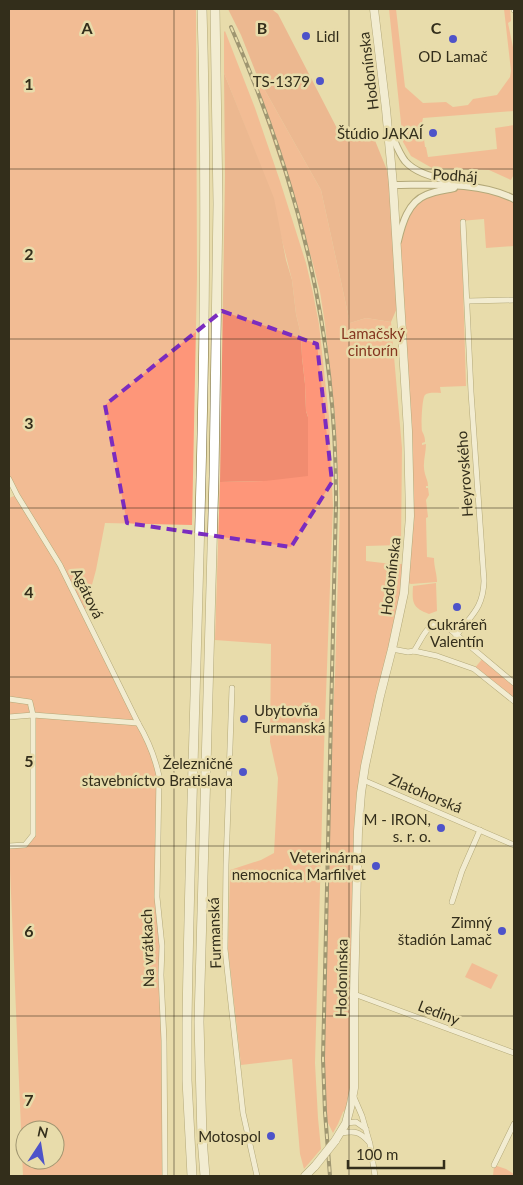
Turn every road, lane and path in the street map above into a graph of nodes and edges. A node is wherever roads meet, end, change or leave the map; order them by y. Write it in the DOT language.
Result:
graph roads {
  1 [pos="202,9"];
  2 [pos="215,9"];
  3 [pos="374,9"];
  4 [pos="388,126"];
  5 [pos="392,185"];
  6 [pos="465,186"];
  7 [pos="514,199"];
  8 [pos="463,222"];
  9 [pos="397,249"];
  10 [pos="514,300"];
  11 [pos="468,301"];
  12 [pos="9,479"];
  13 [pos="456,636"];
  14 [pos="392,649"];
  15 [pos="414,651"];
  16 [pos="514,683"];
  17 [pos="232,688"];
  18 [pos="9,698"];
  19 [pos="514,701"];
  20 [pos="33,715"];
  21 [pos="9,716"];
  22 [pos="138,723"];
  23 [pos="362,780"];
  24 [pos="480,830"];
  25 [pos="514,845"];
  26 [pos="9,846"];
  27 [pos="452,902"];
  28 [pos="354,994"];
  29 [pos="514,1053"];
  30 [pos="353,1095"];
  31 [pos="346,1123"];
  32 [pos="514,1124"];
  33 [pos="366,1129"];
  34 [pos="353,1131"];
  35 [pos="341,1133"];
  36 [pos="369,1142"];
  37 [pos="494,1165"];
  38 [pos="165,1176"];
  39 [pos="192,1176"];
  40 [pos="205,1176"];
  41 [pos="257,1176"];
  42 [pos="305,1176"];
  43 [pos="376,1176"];
  1 -- 39 [label="highway"];
  2 -- 40 [label="highway"];
  3 -- 4 [label="main road, Hodonínska"];
  4 -- 5 [label="main road, Hodonínska"];
  4 -- 6 [label="street"];
  5 -- 6 [label="street, Podháj"];
  5 -- 9 [label="main road, Hodonínska"];
  6 -- 7 [label="street, Podháj"];
  6 -- 9 [label="street"];
  8 -- 11 [label="street, Heyrovského"];
  9 -- 14 [label="main road, Hodonínska"];
  10 -- 11 [label="street"];
  11 -- 13 [label="street, Heyrovského"];
  12 -- 22 [label="street, Agátová"];
  13 -- 15 [label="street"];
  13 -- 16 [label="street"];
  14 -- 15 [label="street"];
  14 -- 23 [label="main road, Hodonínska"];
  15 -- 19 [label="street"];
  17 -- 41 [label="street, Furmanská"];
  18 -- 20 [label="street"];
  20 -- 21 [label="street"];
  20 -- 22 [label="street"];
  20 -- 26 [label="street"];
  22 -- 38 [label="street, Na vrátkach"];
  23 -- 24 [label="street, Zlatohorská"];
  23 -- 28 [label="main road, Hodonínska"];
  24 -- 25 [label="street, Zlatohorská"];
  24 -- 27 [label="street"];
  28 -- 29 [label="street, Lediny"];
  28 -- 30 [label="main road, Hodonínska"];
  30 -- 31 [label="main road, Hodonínska"];
  30 -- 33 [label="street"];
  31 -- 33 [label="street"];
  31 -- 34 [label="street"];
  31 -- 35 [label="main road, Hodonínska"];
  32 -- 37 [label="street"];
  33 -- 36 [label="street"];
  34 -- 35 [label="street"];
  34 -- 36 [label="street"];
  35 -- 42 [label="main road, Hodonínska, bridge"];
  36 -- 43 [label="street"];
}
